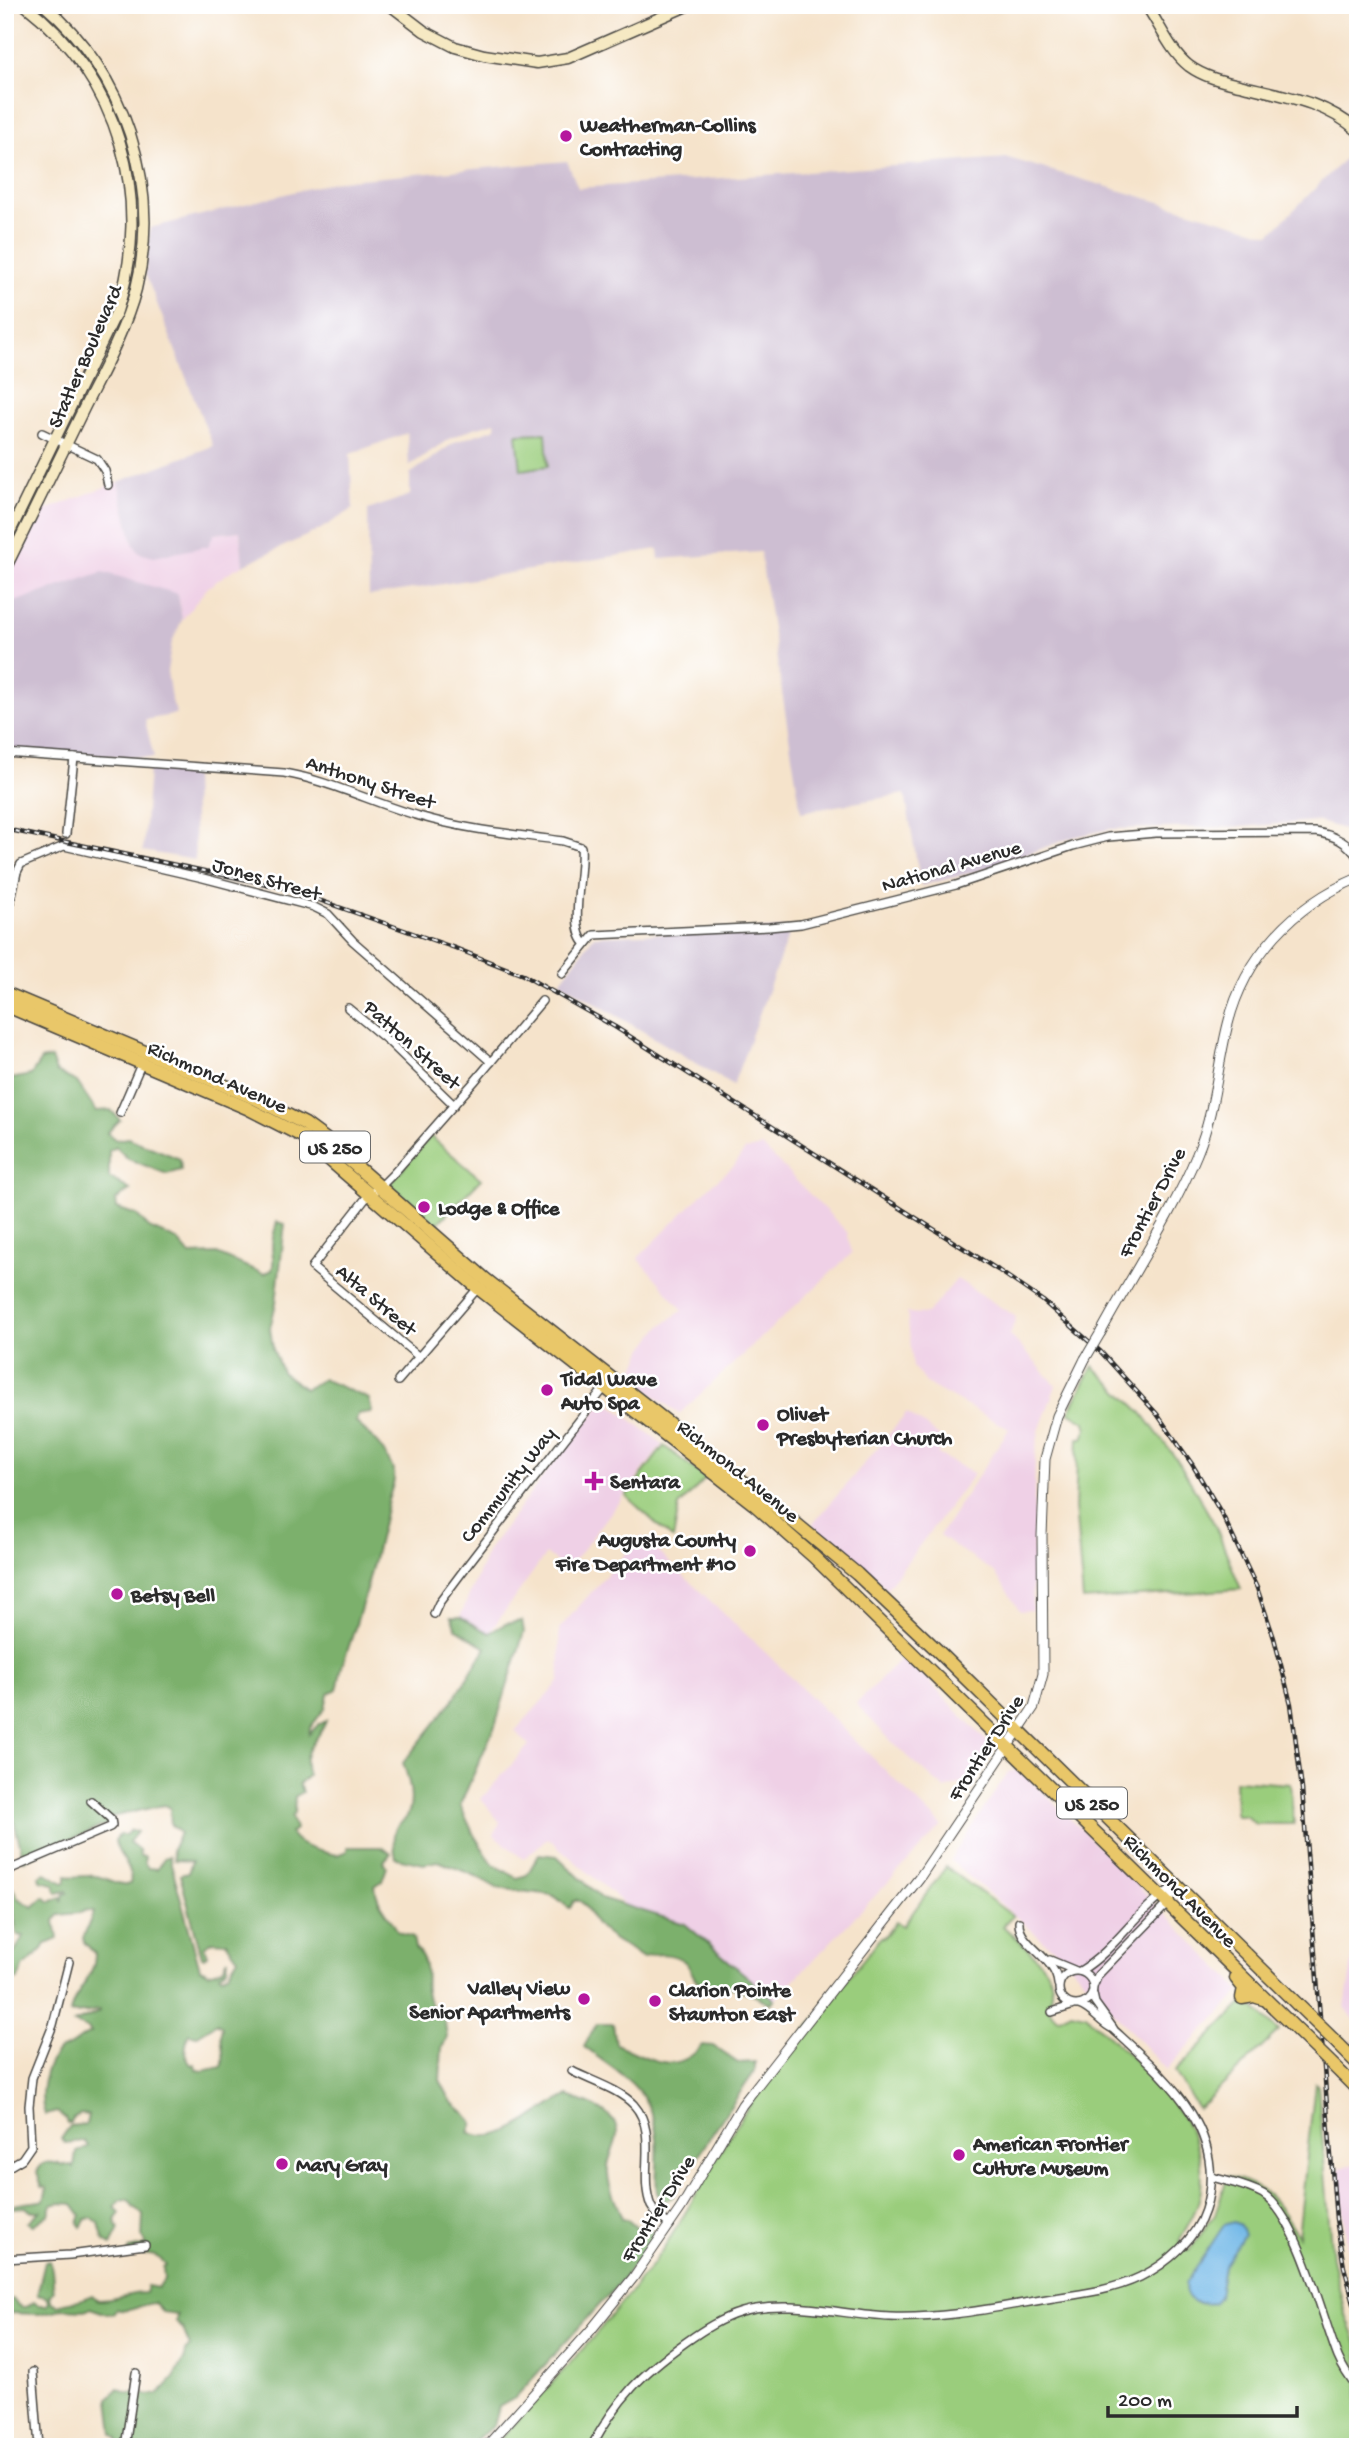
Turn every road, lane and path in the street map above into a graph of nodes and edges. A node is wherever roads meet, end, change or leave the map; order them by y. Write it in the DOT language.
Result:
graph roads {
  1 [pos="25,5"];
  2 [pos="44,5"];
  3 [pos="390,5"];
  4 [pos="690,5"];
  5 [pos="1146,5"];
  6 [pos="1358,131"];
  7 [pos="42,433"];
  8 [pos="55,440"];
  9 [pos="66,444"];
  10 [pos="108,485"];
  11 [pos="5,542"];
  12 [pos="5,569"];
  13 [pos="5,753"];
  14 [pos="74,758"];
  15 [pos="66,834"];
  16 [pos="1358,858"];
  17 [pos="1358,878"];
  18 [pos="5,928"];
  19 [pos="586,944"];
  20 [pos="562,974"];
  21 [pos="5,993"];
  22 [pos="542,1001"];
  23 [pos="5,1005"];
  24 [pos="348,1008"];
  25 [pos="144,1057"];
  26 [pos="491,1062"];
  27 [pos="454,1105"];
  28 [pos="120,1113"];
  29 [pos="375,1190"];
  30 [pos="482,1283"];
  31 [pos="419,1357"];
  32 [pos="398,1381"];
  33 [pos="610,1384"];
  34 [pos="433,1614"];
  35 [pos="1019,1730"];
  36 [pos="1008,1746"];
  37 [pos="91,1801"];
  38 [pos="5,1875"];
  39 [pos="1177,1886"];
  40 [pos="1163,1900"];
  41 [pos="1019,1922"];
  42 [pos="1046,1958"];
  43 [pos="69,1962"];
  44 [pos="1078,1971"];
  45 [pos="1093,1989"];
  46 [pos="1059,1991"];
  47 [pos="1077,2005"];
  48 [pos="1113,2029"];
  49 [pos="1358,2064"];
  50 [pos="572,2071"];
  51 [pos="1358,2090"];
  52 [pos="5,2169"];
  53 [pos="1212,2178"];
  54 [pos="670,2225"];
  55 [pos="145,2245"];
  56 [pos="5,2259"];
  57 [pos="33,2372"];
  58 [pos="136,2373"];
  59 [pos="1358,2389"];
  60 [pos="39,2447"];
  61 [pos="125,2447"];
  62 [pos="486,2447"];
  63 [pos="591,2447"];
  1 -- 8 [label="main road, Statler Boulevard"];
  2 -- 9 [label="main road, Statler Boulevard"];
  3 -- 4 [label="main road"];
  5 -- 6 [label="main road"];
  7 -- 8 [label="street"];
  8 -- 9 [label="street"];
  8 -- 11 [label="main road, Statler Boulevard"];
  9 -- 10 [label="street"];
  9 -- 12 [label="main road, Statler Boulevard"];
  13 -- 14 [label="street, Anthony Street"];
  14 -- 15 [label="street"];
  14 -- 19 [label="street, Anthony Street"];
  16 -- 19 [label="street, National Avenue"];
  17 -- 35 [label="street, Frontier Drive, bridge"];
  18 -- 26 [label="street, Jones Street"];
  19 -- 20 [label="street"];
  21 -- 25 [label="main road, Richmond Avenue / US 250"];
  22 -- 26 [label="street"];
  23 -- 25 [label="main road, Richmond Avenue / US 250"];
  24 -- 27 [label="street, Patton Street"];
  25 -- 28 [label="street"];
  25 -- 29 [label="main road, Richmond Avenue / US 250"];
  26 -- 27 [label="street"];
  27 -- 29 [label="street"];
  29 -- 30 [label="main road, Richmond Avenue / US 250"];
  29 -- 31 [label="street, Alta Street"];
  30 -- 31 [label="street"];
  30 -- 33 [label="main road, Richmond Avenue / US 250"];
  31 -- 32 [label="street"];
  33 -- 34 [label="street, Community Way"];
  33 -- 35 [label="main road, Richmond Avenue / US 250"];
  33 -- 36 [label="main road, Richmond Avenue / US 250"];
  35 -- 36 [label="street, Frontier Drive"];
  35 -- 39 [label="main road, Richmond Avenue / US 250"];
  36 -- 40 [label="main road, Richmond Avenue / US 250"];
  36 -- 54 [label="street, Frontier Drive"];
  37 -- 38 [label="street"];
  39 -- 40 [label="street"];
  39 -- 49 [label="main road, Richmond Avenue / US 250, bridge"];
  40 -- 44 [label="street"];
  40 -- 45 [label="street"];
  40 -- 51 [label="main road, Richmond Avenue / US 250, bridge"];
  41 -- 42 [label="street"];
  42 -- 44 [label="street"];
  42 -- 46 [label="street"];
  43 -- 52 [label="street"];
  44 -- 45 [label="street"];
  44 -- 46 [label="street"];
  45 -- 47 [label="street"];
  45 -- 48 [label="street"];
  46 -- 47 [label="street"];
  46 -- 47 [label="street"];
  47 -- 48 [label="street"];
  48 -- 53 [label="street"];
  50 -- 54 [label="street"];
  53 -- 59 [label="street"];
  53 -- 63 [label="street"];
  54 -- 62 [label="street, Frontier Drive"];
  55 -- 56 [label="street"];
  57 -- 60 [label="street"];
  58 -- 61 [label="street"];
}
